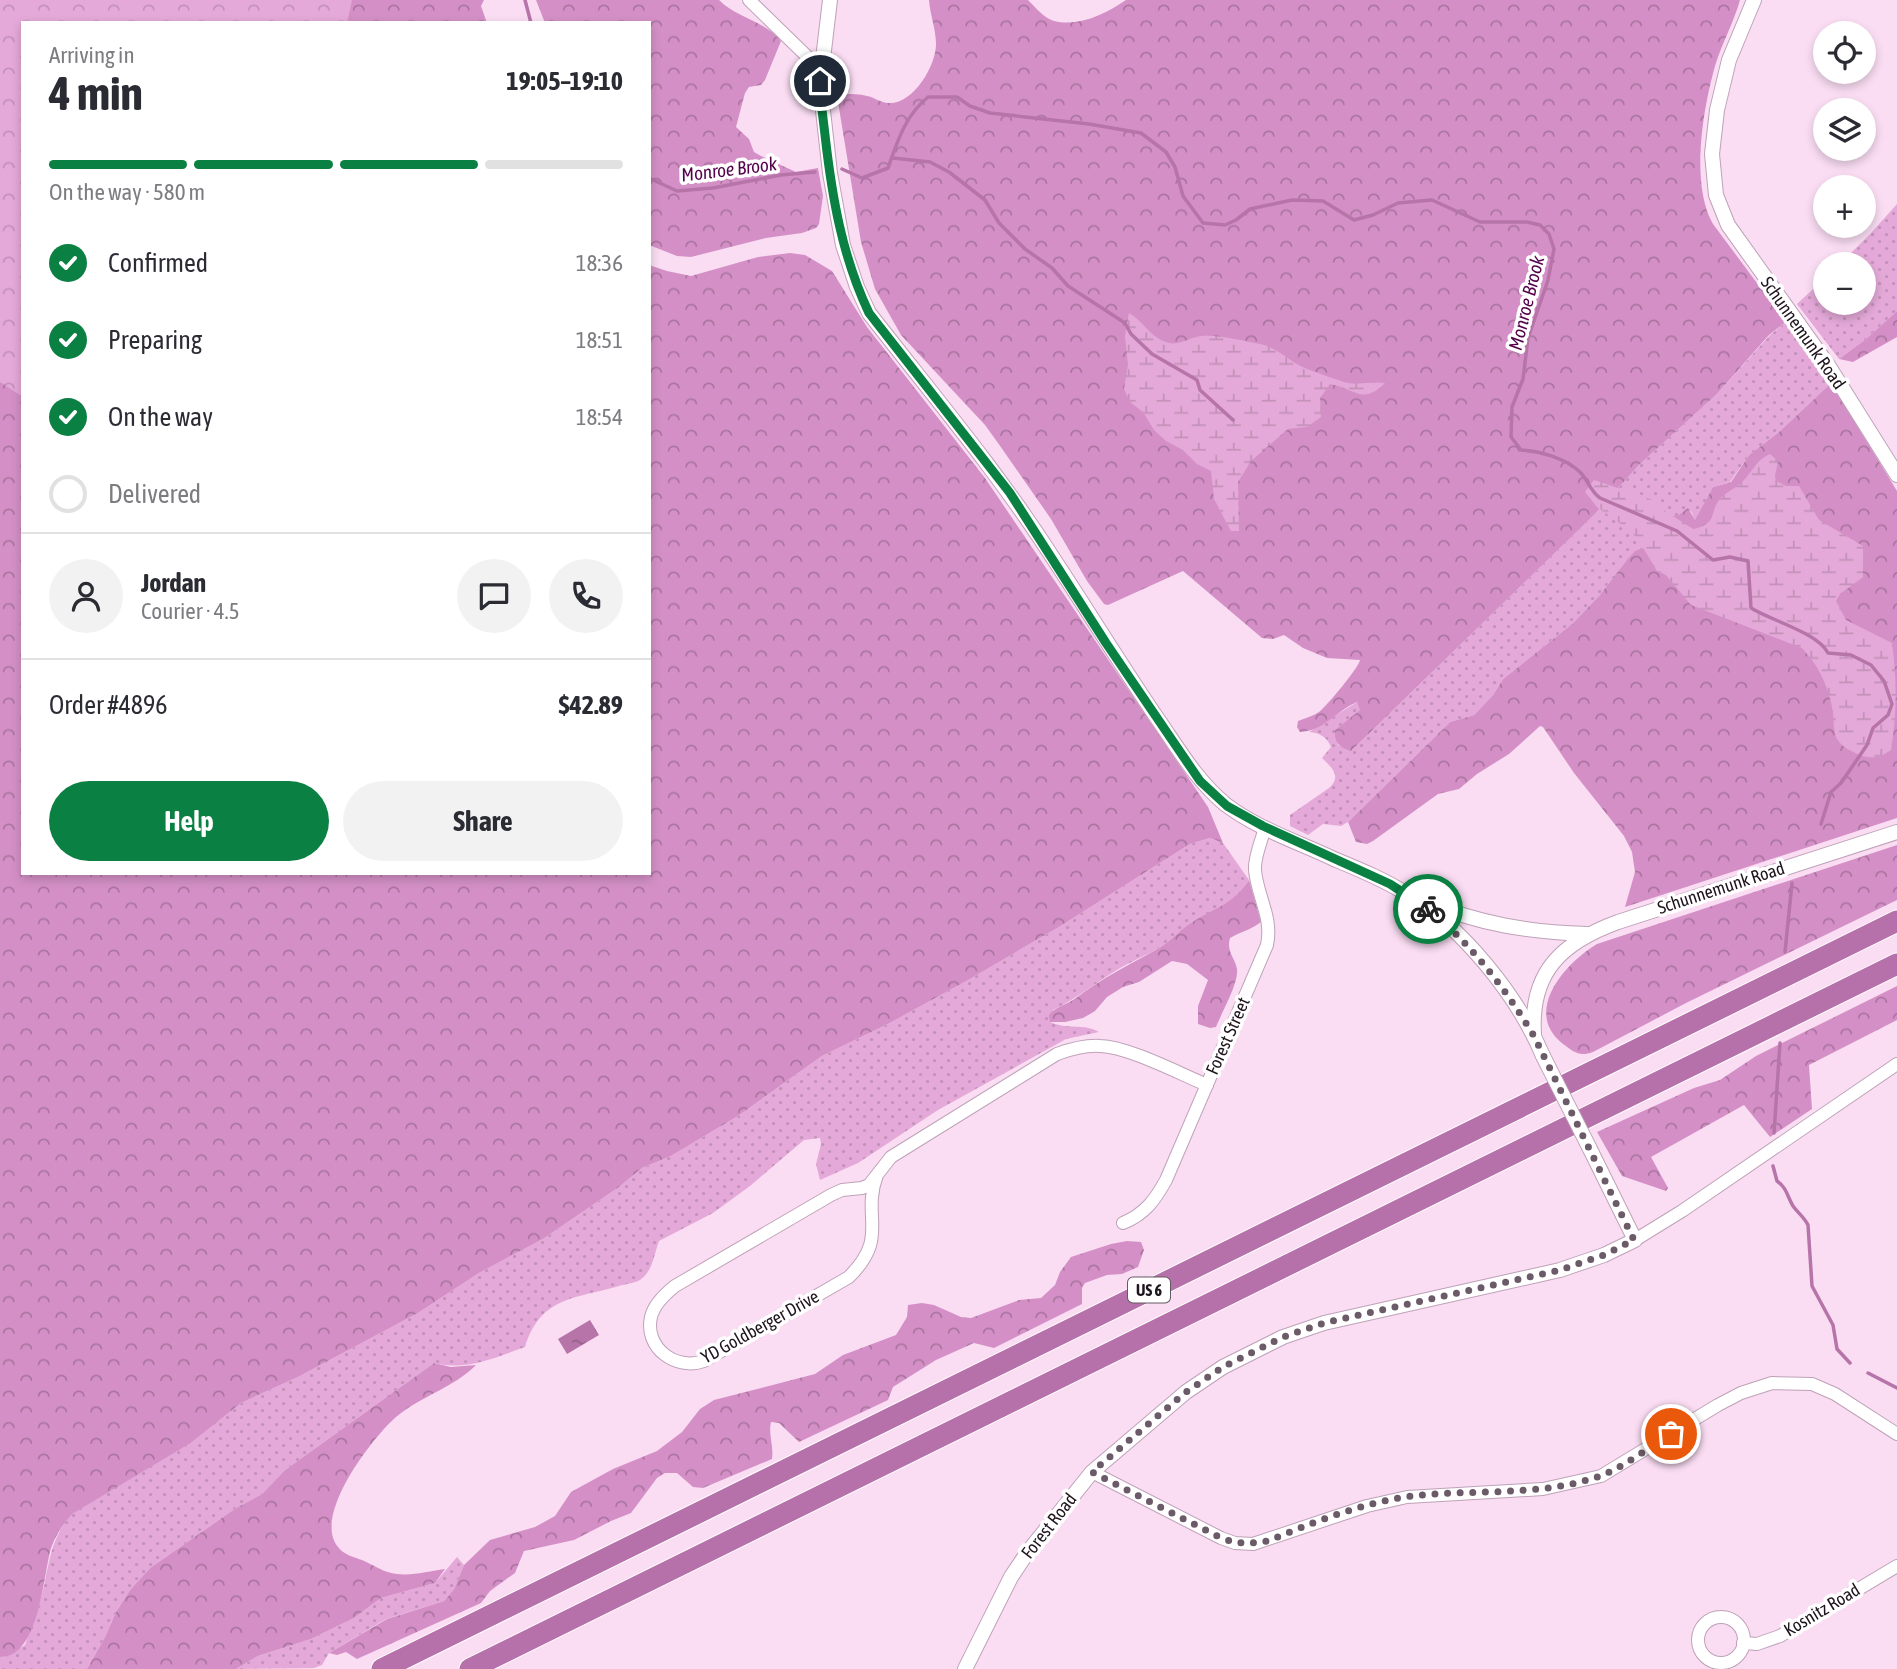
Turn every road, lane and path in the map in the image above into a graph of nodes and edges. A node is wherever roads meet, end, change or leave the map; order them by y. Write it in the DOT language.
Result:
graph roads {
  1 [pos="749,0"];
  2 [pos="830,0"];
  3 [pos="1754,0"];
  4 [pos="820,69"];
  5 [pos="1897,475"];
  6 [pos="1265,827"];
  7 [pos="1897,832"];
  8 [pos="1407,893"];
  9 [pos="1897,921"];
  10 [pos="1587,934"];
  11 [pos="1897,964"];
  12 [pos="1534,1036"];
  13 [pos="1897,1064"];
  14 [pos="1207,1085"];
  15 [pos="877,1175"];
  16 [pos="1123,1223"];
  17 [pos="1634,1240"];
  18 [pos="1897,1434"];
  19 [pos="1092,1472"];
  20 [pos="1897,1566"];
  21 [pos="1743,1643"];
  22 [pos="382,1669"];
  23 [pos="470,1669"];
  24 [pos="965,1669"];
  1 -- 4 [label="street"];
  2 -- 4 [label="street"];
  3 -- 5 [label="street, Schunnemunk Road"];
  4 -- 6 [label="street"];
  6 -- 8 [label="street"];
  6 -- 14 [label="street, Forest Street"];
  7 -- 10 [label="street, Schunnemunk Road"];
  8 -- 10 [label="street, Schunnemunk Road"];
  8 -- 12 [label="street"];
  9 -- 22 [label="highway, US 6"];
  10 -- 12 [label="street, Schunnemunk Road"];
  11 -- 23 [label="highway, US 6"];
  12 -- 17 [label="street, bridge"];
  13 -- 17 [label="street"];
  14 -- 15 [label="street, YD Goldberger Drive"];
  14 -- 16 [label="street, Forest Street"];
  15 -- 15 [label="street, YD Goldberger Drive"];
  17 -- 19 [label="street, Forest Road"];
  18 -- 19 [label="street"];
  19 -- 24 [label="street, Forest Road"];
  20 -- 21 [label="street, Kosnitz Road"];
}
